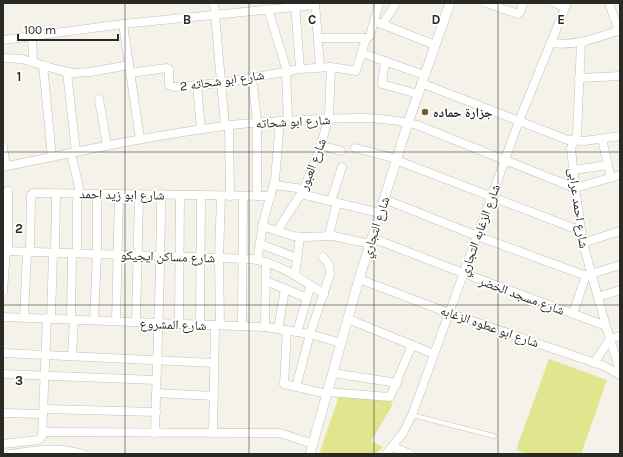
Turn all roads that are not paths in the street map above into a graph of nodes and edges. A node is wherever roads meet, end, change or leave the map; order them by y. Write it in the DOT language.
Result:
graph roads {
  1 [pos="214,3"];
  2 [pos="379,3"];
  3 [pos="396,3"];
  4 [pos="450,3"];
  5 [pos="486,3"];
  6 [pos="523,3"];
  7 [pos="554,3"];
  8 [pos="609,3"];
  9 [pos="315,4"];
  10 [pos="295,5"];
  11 [pos="566,5"];
  12 [pos="268,9"];
  13 [pos="215,14"];
  14 [pos="374,21"];
  15 [pos="123,24"];
  16 [pos="383,24"];
  17 [pos="620,31"];
  18 [pos="32,36"];
  19 [pos="318,38"];
  20 [pos="366,38"];
  21 [pos="3,40"];
  22 [pos="552,43"];
  23 [pos="581,43"];
  24 [pos="435,45"];
  25 [pos="362,53"];
  26 [pos="3,58"];
  27 [pos="167,60"];
  28 [pos="33,62"];
  29 [pos="385,62"];
  30 [pos="43,65"];
  31 [pos="320,67"];
  32 [pos="330,67"];
  33 [pos="168,68"];
  34 [pos="130,69"];
  35 [pos="300,69"];
  36 [pos="286,71"];
  37 [pos="67,72"];
  38 [pos="620,76"];
  39 [pos="252,77"];
  40 [pos="579,78"];
  41 [pos="423,79"];
  42 [pos="222,83"];
  43 [pos="197,85"];
  44 [pos="418,94"];
  45 [pos="99,99"];
  46 [pos="329,119"];
  47 [pos="284,121"];
  48 [pos="520,121"];
  49 [pos="257,122"];
  50 [pos="408,123"];
  51 [pos="227,125"];
  52 [pos="201,129"];
  53 [pos="620,136"];
  54 [pos="140,139"];
  55 [pos="602,139"];
  56 [pos="575,141"];
  57 [pos="321,145"];
  58 [pos="107,146"];
  59 [pos="3,147"];
  60 [pos="355,148"];
  61 [pos="341,151"];
  62 [pos="74,153"];
  63 [pos="52,157"];
  64 [pos="397,159"];
  65 [pos="505,160"];
  66 [pos="608,165"];
  67 [pos="5,167"];
  68 [pos="342,167"];
  69 [pos="574,170"];
  70 [pos="620,175"];
  71 [pos="610,178"];
  72 [pos="274,185"];
  73 [pos="575,188"];
  74 [pos="8,191"];
  75 [pos="302,192"];
  76 [pos="56,193"];
  77 [pos="79,194"];
  78 [pos="97,194"];
  79 [pos="119,194"];
  80 [pos="139,194"];
  81 [pos="161,194"];
  82 [pos="180,195"];
  83 [pos="201,195"];
  84 [pos="221,196"];
  85 [pos="230,196"];
  86 [pos="243,196"];
  87 [pos="257,196"];
  88 [pos="271,196"];
  89 [pos="491,198"];
  90 [pos="384,199"];
  91 [pos="334,202"];
  92 [pos="380,213"];
  93 [pos="262,226"];
  94 [pos="277,231"];
  95 [pos="581,232"];
  96 [pos="620,232"];
  97 [pos="329,235"];
  98 [pos="478,236"];
  99 [pos="300,237"];
  100 [pos="371,241"];
  101 [pos="583,243"];
  102 [pos="260,244"];
  103 [pos="6,251"];
  104 [pos="28,252"];
  105 [pos="54,253"];
  106 [pos="74,253"];
  107 [pos="97,254"];
  108 [pos="118,254"];
  109 [pos="138,255"];
  110 [pos="161,256"];
  111 [pos="180,256"];
  112 [pos="200,257"];
  113 [pos="219,257"];
  114 [pos="323,257"];
  115 [pos="243,258"];
  116 [pos="297,258"];
  117 [pos="257,260"];
  118 [pos="266,262"];
  119 [pos="620,265"];
  120 [pos="463,273"];
  121 [pos="295,274"];
  122 [pos="590,276"];
  123 [pos="359,279"];
  124 [pos="266,281"];
  125 [pos="311,285"];
  126 [pos="285,289"];
  127 [pos="620,290"];
  128 [pos="3,292"];
  129 [pos="324,294"];
  130 [pos="598,297"];
  131 [pos="307,298"];
  132 [pos="449,313"];
  133 [pos="573,314"];
  134 [pos="3,317"];
  135 [pos="24,318"];
  136 [pos="49,318"];
  137 [pos="348,319"];
  138 [pos="73,320"];
  139 [pos="94,320"];
  140 [pos="116,322"];
  141 [pos="136,322"];
  142 [pos="158,324"];
  143 [pos="179,324"];
  144 [pos="200,325"];
  145 [pos="217,325"];
  146 [pos="242,326"];
  147 [pos="606,326"];
  148 [pos="265,327"];
  149 [pos="282,329"];
  150 [pos="297,332"];
  151 [pos="310,334"];
  152 [pos="620,336"];
  153 [pos="610,339"];
  154 [pos="341,343"];
  155 [pos="412,345"];
  156 [pos="3,353"];
  157 [pos="45,354"];
  158 [pos="434,354"];
  159 [pos="72,356"];
  160 [pos="157,360"];
  161 [pos="214,363"];
  162 [pos="594,363"];
  163 [pos="620,367"];
  164 [pos="333,373"];
  165 [pos="3,374"];
  166 [pos="620,375"];
  167 [pos="45,376"];
  168 [pos="156,380"];
  169 [pos="397,383"];
  170 [pos="296,387"];
  171 [pos="156,393"];
  172 [pos="327,393"];
  173 [pos="214,396"];
  174 [pos="44,411"];
  175 [pos="156,412"];
  176 [pos="3,413"];
  177 [pos="412,414"];
  178 [pos="43,432"];
  179 [pos="155,433"];
  180 [pos="213,433"];
  181 [pos="494,436"];
  182 [pos="3,444"];
  183 [pos="313,444"];
  184 [pos="393,447"];
  185 [pos="10,454"];
  186 [pos="83,454"];
  187 [pos="310,454"];
  188 [pos="386,454"];
  189 [pos="410,454"];
  1 -- 13 [label="street"];
  2 -- 14 [label="street"];
  3 -- 16 [label="street"];
  4 -- 24 [label="street, شارع التجاري"];
  5 -- 6 [label="street"];
  7 -- 11 [label="street"];
  8 -- 17 [label="street"];
  9 -- 10 [label="street"];
  9 -- 19 [label="street"];
  10 -- 12 [label="street"];
  10 -- 35 [label="street"];
  11 -- 22 [label="street, شارع الزغابه التجاري"];
  12 -- 13 [label="street"];
  12 -- 36 [label="street"];
  13 -- 15 [label="street"];
  13 -- 42 [label="street"];
  14 -- 16 [label="street"];
  14 -- 20 [label="street"];
  15 -- 18 [label="street"];
  15 -- 34 [label="street"];
  16 -- 24 [label="street"];
  17 -- 23 [label="street"];
  18 -- 21 [label="street"];
  18 -- 28 [label="street"];
  19 -- 20 [label="street"];
  19 -- 31 [label="street"];
  20 -- 25 [label="street"];
  22 -- 23 [label="street"];
  22 -- 48 [label="street, شارع الزغابه التجاري"];
  23 -- 40 [label="street, شارع احمد عرابى"];
  24 -- 41 [label="street, شارع التجاري"];
  25 -- 29 [label="street"];
  25 -- 32 [label="street, شارع ابو شحاته 2"];
  26 -- 28 [label="street, شارع ابو شحاته 2"];
  27 -- 33 [label="street"];
  28 -- 30 [label="street, شارع ابو شحاته 2"];
  29 -- 41 [label="street"];
  29 -- 44 [label="street"];
  30 -- 37 [label="street, شارع ابو شحاته 2"];
  30 -- 63 [label="street"];
  31 -- 32 [label="street, شارع ابو شحاته 2"];
  31 -- 35 [label="street, شارع ابو شحاته 2"];
  32 -- 46 [label="street, شارع العبور"];
  33 -- 34 [label="street, شارع ابو شحاته 2"];
  33 -- 43 [label="street, شارع ابو شحاته 2"];
  34 -- 37 [label="street, شارع ابو شحاته 2"];
  34 -- 54 [label="street"];
  35 -- 36 [label="street, شارع ابو شحاته 2"];
  36 -- 39 [label="street, شارع ابو شحاته 2"];
  36 -- 47 [label="street"];
  37 -- 62 [label="street"];
  38 -- 40 [label="street"];
  39 -- 42 [label="street, شارع ابو شحاته 2"];
  39 -- 49 [label="street"];
  40 -- 56 [label="street, شارع احمد عرابى"];
  41 -- 44 [label="street, شارع التجاري"];
  41 -- 48 [label="street"];
  42 -- 43 [label="street, شارع ابو شحاته 2"];
  42 -- 51 [label="street"];
  43 -- 52 [label="street"];
  44 -- 50 [label="street, شارع التجاري"];
  45 -- 58 [label="street"];
  46 -- 47 [label="street, شارع ابو شحاته"];
  46 -- 50 [label="street, شارع ابو شحاته"];
  46 -- 57 [label="street, شارع العبور"];
  47 -- 49 [label="street, شارع ابو شحاته"];
  47 -- 72 [label="street"];
  48 -- 56 [label="street"];
  48 -- 65 [label="street, شارع الزغابه التجاري"];
  49 -- 51 [label="street, شارع ابو شحاته"];
  49 -- 87 [label="street"];
  50 -- 64 [label="street, شارع التجاري"];
  50 -- 65 [label="street, شارع ابو شحاته"];
  51 -- 52 [label="street, شارع ابو شحاته"];
  51 -- 85 [label="street"];
  52 -- 54 [label="street, شارع ابو شحاته"];
  53 -- 55 [label="street"];
  54 -- 58 [label="street, شارع ابو شحاته"];
  55 -- 56 [label="street"];
  55 -- 66 [label="street"];
  56 -- 69 [label="street, شارع احمد عرابى"];
  57 -- 61 [label="street"];
  57 -- 75 [label="street, شارع العبور"];
  58 -- 62 [label="street, شارع ابو شحاته"];
  59 -- 67 [label="street"];
  60 -- 64 [label="street"];
  62 -- 63 [label="street, شارع ابو شحاته"];
  62 -- 77 [label="street"];
  63 -- 67 [label="street, شارع ابو شحاته"];
  64 -- 89 [label="street"];
  64 -- 90 [label="street, شارع التجاري"];
  65 -- 73 [label="street, شارع ابو شحاته"];
  65 -- 89 [label="street, شارع الزغابه التجاري"];
  66 -- 69 [label="street"];
  66 -- 71 [label="street"];
  68 -- 91 [label="street"];
  69 -- 73 [label="street, شارع احمد عرابى"];
  70 -- 71 [label="street"];
  71 -- 73 [label="street"];
  72 -- 75 [label="street"];
  72 -- 88 [label="street"];
  73 -- 95 [label="street, شارع احمد عرابى"];
  74 -- 103 [label="street"];
  75 -- 91 [label="street"];
  75 -- 94 [label="street, شارع العبور"];
  76 -- 77 [label="street, شارع ابو زيد احمد"];
  76 -- 104 [label="street, شارع ابو زيد احمد"];
  76 -- 105 [label="street"];
  77 -- 78 [label="street, شارع ابو زيد احمد"];
  77 -- 106 [label="street"];
  78 -- 79 [label="street, شارع ابو زيد احمد"];
  78 -- 107 [label="street"];
  79 -- 80 [label="street, شارع ابو زيد احمد"];
  79 -- 108 [label="street"];
  80 -- 81 [label="street, شارع ابو زيد احمد"];
  80 -- 109 [label="street"];
  81 -- 82 [label="street, شارع ابو زيد احمد"];
  81 -- 110 [label="street"];
  82 -- 83 [label="street, شارع ابو زيد احمد"];
  82 -- 111 [label="street"];
  83 -- 84 [label="street, شارع ابو زيد احمد"];
  83 -- 112 [label="street"];
  84 -- 85 [label="street, شارع ابو زيد احمد"];
  84 -- 113 [label="street"];
  85 -- 86 [label="street, شارع ابو زيد احمد"];
  86 -- 87 [label="street, شارع ابو زيد احمد"];
  86 -- 115 [label="street"];
  87 -- 88 [label="street, شارع ابو زيد احمد"];
  88 -- 93 [label="street"];
  89 -- 95 [label="street"];
  89 -- 98 [label="street, شارع الزغابه التجاري"];
  90 -- 92 [label="street, شارع التجاري"];
  90 -- 98 [label="street"];
  91 -- 92 [label="street"];
  91 -- 97 [label="street"];
  92 -- 100 [label="street, شارع التجاري"];
  93 -- 94 [label="street, شارع مسجد الخضر"];
  93 -- 102 [label="street"];
  94 -- 99 [label="street, شارع مسجد الخضر"];
  95 -- 101 [label="street, شارع احمد عرابى"];
  96 -- 101 [label="street"];
  97 -- 99 [label="street, شارع مسجد الخضر"];
  97 -- 100 [label="street, شارع مسجد الخضر"];
  98 -- 120 [label="street, شارع الزغابه التجاري"];
  98 -- 122 [label="street"];
  99 -- 116 [label="street"];
  100 -- 120 [label="street, شارع مسجد الخضر"];
  100 -- 123 [label="street, شارع التجاري"];
  101 -- 122 [label="street, شارع احمد عرابى"];
  102 -- 116 [label="street"];
  102 -- 117 [label="street"];
  103 -- 104 [label="street, شارع مساكن ايجيكو"];
  103 -- 128 [label="street"];
  104 -- 105 [label="street, شارع مساكن ايجيكو"];
  104 -- 135 [label="street"];
  105 -- 106 [label="street, شارع مساكن ايجيكو"];
  105 -- 136 [label="street"];
  106 -- 107 [label="street, شارع مساكن ايجيكو"];
  106 -- 138 [label="street"];
  107 -- 108 [label="street, شارع مساكن ايجيكو"];
  107 -- 139 [label="street"];
  108 -- 109 [label="street, شارع مساكن ايجيكو"];
  108 -- 140 [label="street"];
  109 -- 110 [label="street, شارع مساكن ايجيكو"];
  109 -- 141 [label="street"];
  110 -- 111 [label="street, شارع مساكن ايجيكو"];
  110 -- 142 [label="street"];
  111 -- 112 [label="street, شارع مساكن ايجيكو"];
  111 -- 143 [label="street"];
  112 -- 113 [label="street, شارع مساكن ايجيكو"];
  112 -- 144 [label="street"];
  113 -- 115 [label="street, شارع مساكن ايجيكو"];
  113 -- 145 [label="street"];
  114 -- 129 [label="street"];
  115 -- 117 [label="street, شارع مساكن ايجيكو"];
  115 -- 146 [label="street"];
  116 -- 121 [label="street"];
  117 -- 118 [label="street, شارع مساكن ايجيكو"];
  118 -- 121 [label="street, شارع مساكن ايجيكو"];
  118 -- 124 [label="street"];
  119 -- 122 [label="street"];
  120 -- 132 [label="street, شارع الزغابه التجاري"];
  120 -- 133 [label="street, شارع مسجد الخضر"];
  121 -- 125 [label="street, شارع مساكن ايجيكو"];
  122 -- 130 [label="street, شارع احمد عرابى"];
  122 -- 133 [label="street"];
  123 -- 132 [label="street, شارع ابو عطوه الزغابه"];
  123 -- 137 [label="street, شارع التجاري"];
  124 -- 126 [label="street"];
  124 -- 148 [label="street"];
  125 -- 129 [label="street, شارع مساكن ايجيكو"];
  125 -- 131 [label="street"];
  126 -- 131 [label="street"];
  126 -- 149 [label="street"];
  127 -- 130 [label="street"];
  129 -- 151 [label="street"];
  130 -- 147 [label="street, شارع احمد عرابى"];
  131 -- 150 [label="street"];
  132 -- 158 [label="street, شارع الزغابه التجاري"];
  132 -- 162 [label="street, شارع ابو عطوه الزغابه"];
  133 -- 147 [label="street, شارع مسجد الخضر"];
  134 -- 135 [label="street, شارع المشروع"];
  135 -- 136 [label="street, شارع المشروع"];
  136 -- 138 [label="street, شارع المشروع"];
  136 -- 157 [label="street"];
  137 -- 154 [label="street, شارع التجاري"];
  137 -- 155 [label="street"];
  138 -- 139 [label="street, شارع المشروع"];
  138 -- 159 [label="street"];
  139 -- 140 [label="street, شارع المشروع"];
  140 -- 141 [label="street, شارع المشروع"];
  141 -- 142 [label="street, شارع المشروع"];
  142 -- 143 [label="street, شارع المشروع"];
  142 -- 160 [label="street"];
  143 -- 144 [label="street, شارع المشروع"];
  144 -- 145 [label="street, شارع المشروع"];
  145 -- 146 [label="street, شارع المشروع"];
  145 -- 161 [label="street"];
  146 -- 148 [label="street, شارع المشروع"];
  147 -- 153 [label="street, شارع احمد عرابى"];
  148 -- 149 [label="street, شارع المشروع"];
  149 -- 150 [label="street, شارع المشروع"];
  149 -- 170 [label="street"];
  150 -- 151 [label="street, شارع المشروع"];
  151 -- 154 [label="street, شارع المشروع"];
  151 -- 170 [label="street"];
  152 -- 153 [label="street"];
  153 -- 162 [label="street"];
  153 -- 163 [label="street, شارع احمد عرابى"];
  154 -- 164 [label="street, شارع التجاري"];
  155 -- 158 [label="street"];
  155 -- 169 [label="street"];
  156 -- 157 [label="street"];
  157 -- 159 [label="street"];
  157 -- 167 [label="street"];
  158 -- 177 [label="street, شارع الزغابه التجاري"];
  159 -- 160 [label="street"];
  160 -- 161 [label="street"];
  160 -- 168 [label="street"];
  161 -- 173 [label="street"];
  162 -- 166 [label="street, شارع ابو عطوه الزغابه"];
  164 -- 169 [label="street"];
  164 -- 172 [label="street, شارع التجاري"];
  165 -- 167 [label="street"];
  167 -- 168 [label="street"];
  167 -- 174 [label="street"];
  168 -- 171 [label="street"];
  169 -- 172 [label="street"];
  170 -- 172 [label="street"];
  171 -- 173 [label="street"];
  171 -- 175 [label="street"];
  172 -- 183 [label="street, شارع التجاري"];
  173 -- 180 [label="street"];
  174 -- 175 [label="street"];
  174 -- 176 [label="street"];
  174 -- 178 [label="street"];
  175 -- 179 [label="street"];
  177 -- 181 [label="lane"];
  177 -- 184 [label="street, شارع الزغابه التجاري"];
  178 -- 179 [label="street"];
  178 -- 182 [label="street"];
  179 -- 180 [label="street"];
  180 -- 183 [label="street"];
  183 -- 187 [label="street, شارع التجاري"];
  184 -- 188 [label="street, شارع الزغابه التجاري"];
  184 -- 189 [label="street"];
  185 -- 186 [label="street"];
}
